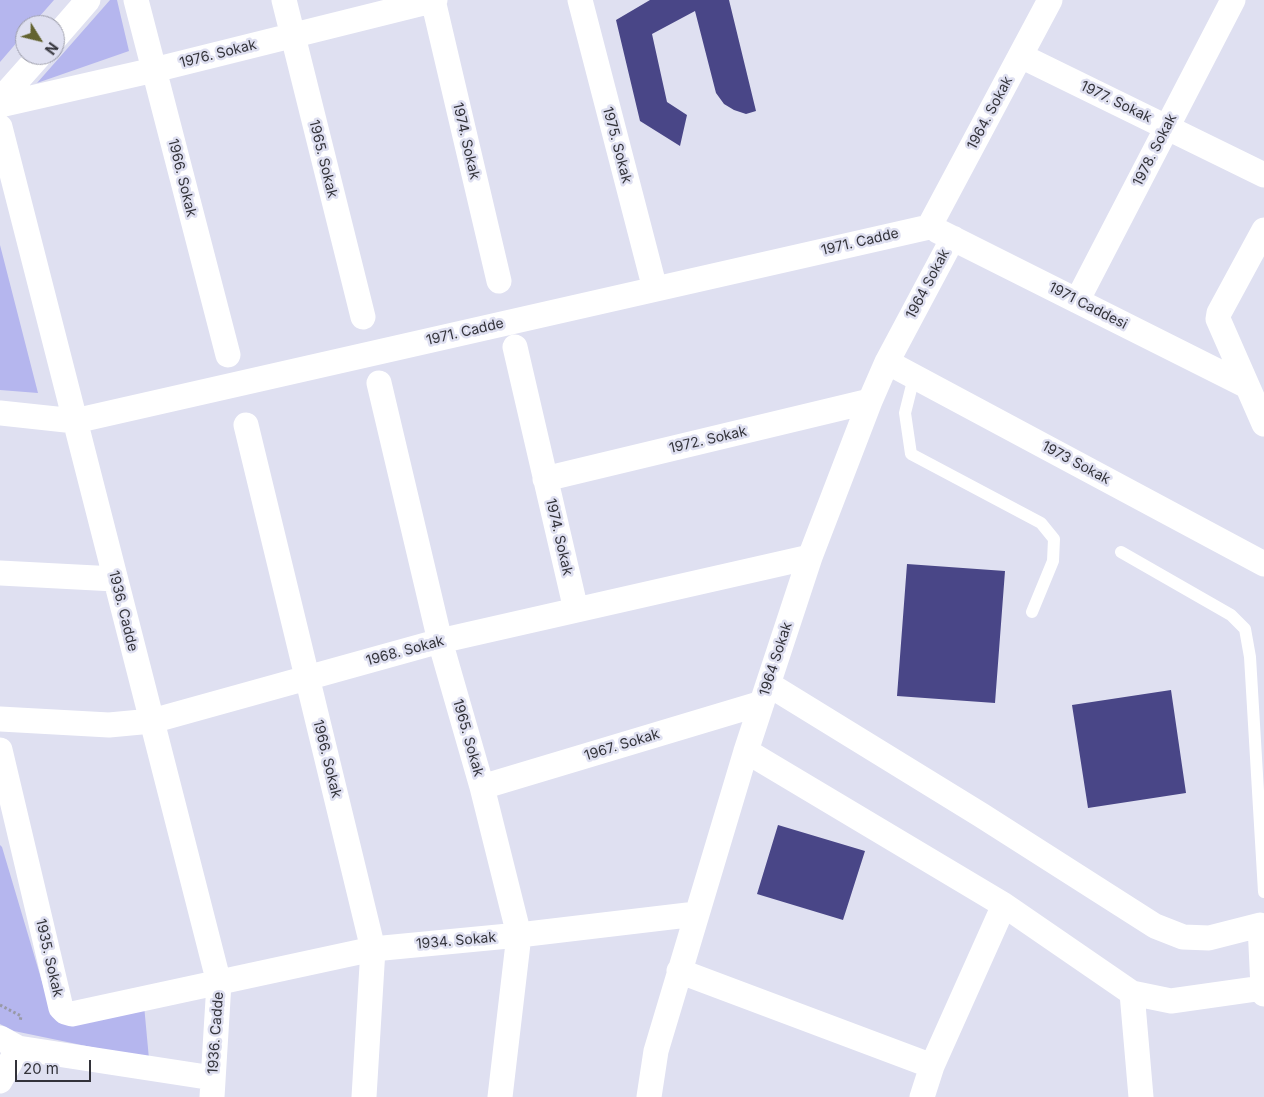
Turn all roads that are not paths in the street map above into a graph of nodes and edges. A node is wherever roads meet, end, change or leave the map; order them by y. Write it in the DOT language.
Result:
graph roads {
  1 [pos="88,0"];
  2 [pos="136,0"];
  3 [pos="284,0"];
  4 [pos="434,0"];
  5 [pos="580,0"];
  6 [pos="1050,0"];
  7 [pos="1233,0"];
  8 [pos="65,26"];
  9 [pos="292,36"];
  10 [pos="1021,56"];
  11 [pos="31,65"];
  12 [pos="154,70"];
  13 [pos="0,100"];
  14 [pos="0,105"];
  15 [pos="0,127"];
  16 [pos="1167,127"];
  17 [pos="1264,175"];
  18 [pos="929,227"];
  19 [pos="1264,230"];
  20 [pos="953,238"];
  21 [pos="499,281"];
  22 [pos="655,289"];
  23 [pos="1077,301"];
  24 [pos="363,317"];
  25 [pos="515,347"];
  26 [pos="228,355"];
  27 [pos="887,362"];
  28 [pos="914,377"];
  29 [pos="379,383"];
  30 [pos="1247,386"];
  31 [pos="870,401"];
  32 [pos="0,413"];
  33 [pos="75,420"];
  34 [pos="1264,424"];
  35 [pos="246,425"];
  36 [pos="546,479"];
  37 [pos="1121,552"];
  38 [pos="810,557"];
  39 [pos="1264,564"];
  40 [pos="0,573"];
  41 [pos="115,579"];
  42 [pos="576,610"];
  43 [pos="1032,612"];
  44 [pos="440,641"];
  45 [pos="307,678"];
  46 [pos="765,694"];
  47 [pos="0,719"];
  48 [pos="152,721"];
  49 [pos="0,750"];
  50 [pos="746,751"];
  51 [pos="482,787"];
  52 [pos="9,826"];
  53 [pos="1264,892"];
  54 [pos="1004,905"];
  55 [pos="696,914"];
  56 [pos="1262,918"];
  57 [pos="519,935"];
  58 [pos="373,949"];
  59 [pos="680,971"];
  60 [pos="219,983"];
  61 [pos="1263,991"];
  62 [pos="1132,993"];
  63 [pos="9,1043"];
  64 [pos="932,1066"];
  65 [pos="0,1081"];
  66 [pos="212,1088"];
  67 [pos="364,1097"];
  68 [pos="500,1097"];
  69 [pos="649,1097"];
  70 [pos="922,1097"];
  71 [pos="1141,1097"];
  1 -- 8 [label="street"];
  2 -- 12 [label="street, 1966. Sokak"];
  3 -- 9 [label="street, 1965. Sokak"];
  4 -- 9 [label="street, 1976. Sokak"];
  4 -- 21 [label="street, 1974. Sokak"];
  5 -- 22 [label="street, 1975. Sokak"];
  6 -- 10 [label="street, 1964. Sokak"];
  7 -- 16 [label="street, 1978. Sokak"];
  9 -- 12 [label="street, 1976. Sokak"];
  9 -- 24 [label="street, 1965. Sokak"];
  10 -- 16 [label="street, 1977. Sokak"];
  10 -- 18 [label="street, 1964. Sokak"];
  11 -- 13 [label="street"];
  12 -- 14 [label="street, 1976. Sokak"];
  12 -- 26 [label="street, 1966. Sokak"];
  15 -- 33 [label="street, 1936. Cadde"];
  16 -- 17 [label="street, 1977. Sokak"];
  16 -- 23 [label="street, 1978. Sokak"];
  18 -- 20 [label="street, 1971 Caddesi"];
  18 -- 22 [label="street, 1971. Cadde"];
  19 -- 30 [label="street"];
  20 -- 23 [label="street, 1971 Caddesi"];
  20 -- 27 [label="street, 1964 Sokak"];
  22 -- 33 [label="street, 1971. Cadde"];
  23 -- 30 [label="street, 1971 Caddesi"];
  25 -- 36 [label="street, 1974. Sokak"];
  27 -- 28 [label="street, 1973 Sokak"];
  27 -- 31 [label="street, 1964 Sokak"];
  28 -- 39 [label="street, 1973 Sokak"];
  28 -- 43 [label="lane"];
  29 -- 44 [label="street, 1965. Sokak"];
  30 -- 34 [label="street"];
  31 -- 36 [label="street, 1972. Sokak"];
  31 -- 38 [label="street, 1964 Sokak"];
  32 -- 33 [label="street, 1971. Cadde"];
  33 -- 41 [label="street, 1936. Cadde"];
  35 -- 45 [label="street, 1966. Sokak"];
  36 -- 42 [label="street, 1974. Sokak"];
  37 -- 53 [label="lane"];
  38 -- 42 [label="street, 1968. Sokak"];
  38 -- 46 [label="street, 1964 Sokak"];
  40 -- 41 [label="street"];
  41 -- 48 [label="street, 1936. Cadde"];
  42 -- 44 [label="street, 1968. Sokak"];
  44 -- 45 [label="street, 1968. Sokak"];
  44 -- 51 [label="street, 1965. Sokak"];
  45 -- 48 [label="street, 1968. Sokak"];
  45 -- 58 [label="street, 1966. Sokak"];
  46 -- 50 [label="street, 1964 Sokak"];
  46 -- 51 [label="street, 1967. Sokak"];
  46 -- 56 [label="street"];
  47 -- 48 [label="street, 1968. Sokak"];
  48 -- 60 [label="street, 1936. Cadde"];
  49 -- 52 [label="street, 1935. Sokak"];
  50 -- 54 [label="street"];
  50 -- 55 [label="street, 1964 Sokak"];
  51 -- 57 [label="street, 1965. Sokak"];
  52 -- 60 [label="street, 1935. Sokak"];
  54 -- 62 [label="street"];
  54 -- 64 [label="street"];
  55 -- 57 [label="street, 1934. Sokak"];
  55 -- 59 [label="street, 1964 Sokak"];
  56 -- 61 [label="street"];
  57 -- 58 [label="street, 1934. Sokak"];
  57 -- 68 [label="street, 1965. Sokak"];
  58 -- 60 [label="street, 1934. Sokak"];
  58 -- 67 [label="street, 1966. Sokak"];
  59 -- 64 [label="street"];
  59 -- 69 [label="street, 1964 Sokak"];
  60 -- 66 [label="street, 1936. Cadde"];
  61 -- 62 [label="street"];
  62 -- 71 [label="street"];
  63 -- 65 [label="street"];
  63 -- 66 [label="street"];
  64 -- 70 [label="street"];
}
